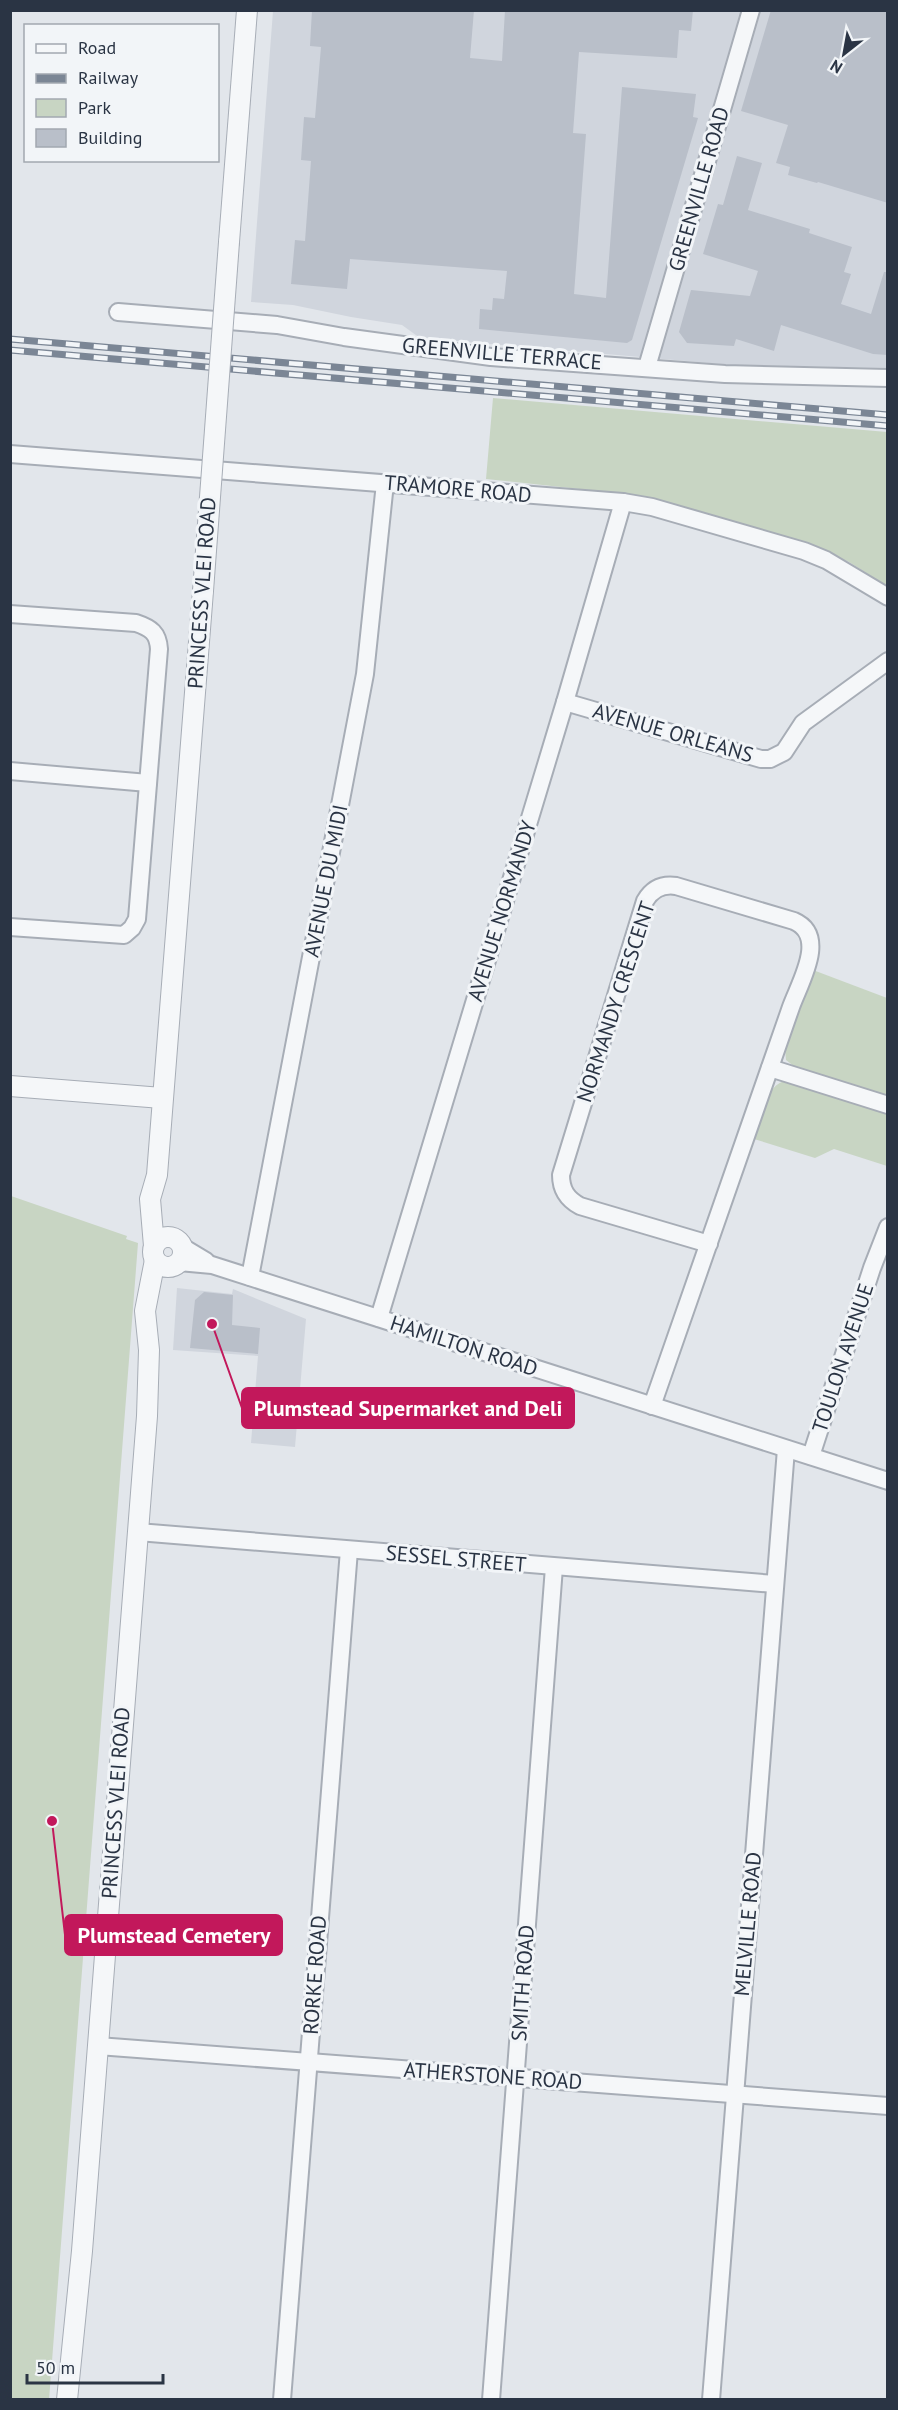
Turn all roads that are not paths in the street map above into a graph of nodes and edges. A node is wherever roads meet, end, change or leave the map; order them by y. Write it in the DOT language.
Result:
graph roads {
  1 [pos="247,10"];
  2 [pos="751,10"];
  3 [pos="118,312"];
  4 [pos="647,367"];
  5 [pos="888,378"];
  6 [pos="10,454"];
  7 [pos="385,483"];
  8 [pos="623,502"];
  9 [pos="888,597"];
  10 [pos="10,614"];
  11 [pos="888,661"];
  12 [pos="566,702"];
  13 [pos="10,771"];
  14 [pos="148,783"];
  15 [pos="10,927"];
  16 [pos="770,1068"];
  17 [pos="10,1086"];
  18 [pos="162,1098"];
  19 [pos="888,1105"];
  20 [pos="888,1227"];
  21 [pos="709,1244"];
  22 [pos="169,1253"];
  23 [pos="250,1277"];
  24 [pos="379,1318"];
  25 [pos="652,1406"];
  26 [pos="786,1449"];
  27 [pos="811,1456"];
  28 [pos="888,1481"];
  29 [pos="138,1532"];
  30 [pos="349,1550"];
  31 [pos="554,1567"];
  32 [pos="775,1584"];
  33 [pos="98,2046"];
  34 [pos="309,2062"];
  35 [pos="517,2078"];
  36 [pos="735,2094"];
  37 [pos="888,2106"];
  38 [pos="67,2400"];
  39 [pos="282,2400"];
  40 [pos="491,2400"];
  41 [pos="711,2400"];
  1 -- 18 [label="street, PRINCESS VLEI ROAD, bridge"];
  2 -- 4 [label="street, GREENVILLE ROAD"];
  3 -- 4 [label="street, GREENVILLE TERRACE"];
  4 -- 5 [label="street, GREENVILLE TERRACE"];
  6 -- 7 [label="street, TRAMORE ROAD"];
  7 -- 8 [label="street, TRAMORE ROAD"];
  7 -- 23 [label="street, AVENUE DU MIDI"];
  8 -- 9 [label="street, TRAMORE ROAD"];
  8 -- 12 [label="street, AVENUE NORMANDY"];
  10 -- 14 [label="street"];
  11 -- 12 [label="street, AVENUE ORLEANS"];
  12 -- 24 [label="street, AVENUE NORMANDY"];
  13 -- 14 [label="street"];
  14 -- 15 [label="street"];
  16 -- 19 [label="street"];
  16 -- 21 [label="street, NORMANDY CRESCENT"];
  16 -- 21 [label="street, NORMANDY CRESCENT"];
  17 -- 18 [label="street"];
  18 -- 22 [label="street, PRINCESS VLEI ROAD"];
  20 -- 27 [label="street, TOULON AVENUE"];
  21 -- 25 [label="street, NORMANDY CRESCENT"];
  22 -- 23 [label="street, HAMILTON ROAD"];
  22 -- 29 [label="street, PRINCESS VLEI ROAD"];
  23 -- 24 [label="street, HAMILTON ROAD"];
  24 -- 25 [label="street, HAMILTON ROAD"];
  25 -- 26 [label="street, HAMILTON ROAD"];
  26 -- 27 [label="street, HAMILTON ROAD"];
  26 -- 32 [label="street, MELVILLE ROAD"];
  27 -- 28 [label="street, HAMILTON ROAD"];
  29 -- 30 [label="street, SESSEL STREET"];
  29 -- 33 [label="street, PRINCESS VLEI ROAD"];
  30 -- 31 [label="street, SESSEL STREET"];
  30 -- 34 [label="street, RORKE ROAD"];
  31 -- 32 [label="street, SESSEL STREET"];
  31 -- 35 [label="street, SMITH ROAD"];
  32 -- 36 [label="street, MELVILLE ROAD"];
  33 -- 34 [label="street, ATHERSTONE ROAD"];
  33 -- 38 [label="street, PRINCESS VLEI ROAD"];
  34 -- 35 [label="street, ATHERSTONE ROAD"];
  34 -- 39 [label="street, RORKE ROAD"];
  35 -- 36 [label="street, ATHERSTONE ROAD"];
  35 -- 40 [label="street, SMITH ROAD"];
  36 -- 37 [label="street, ATHERSTONE ROAD"];
  36 -- 41 [label="street, MELVILLE ROAD"];
}
